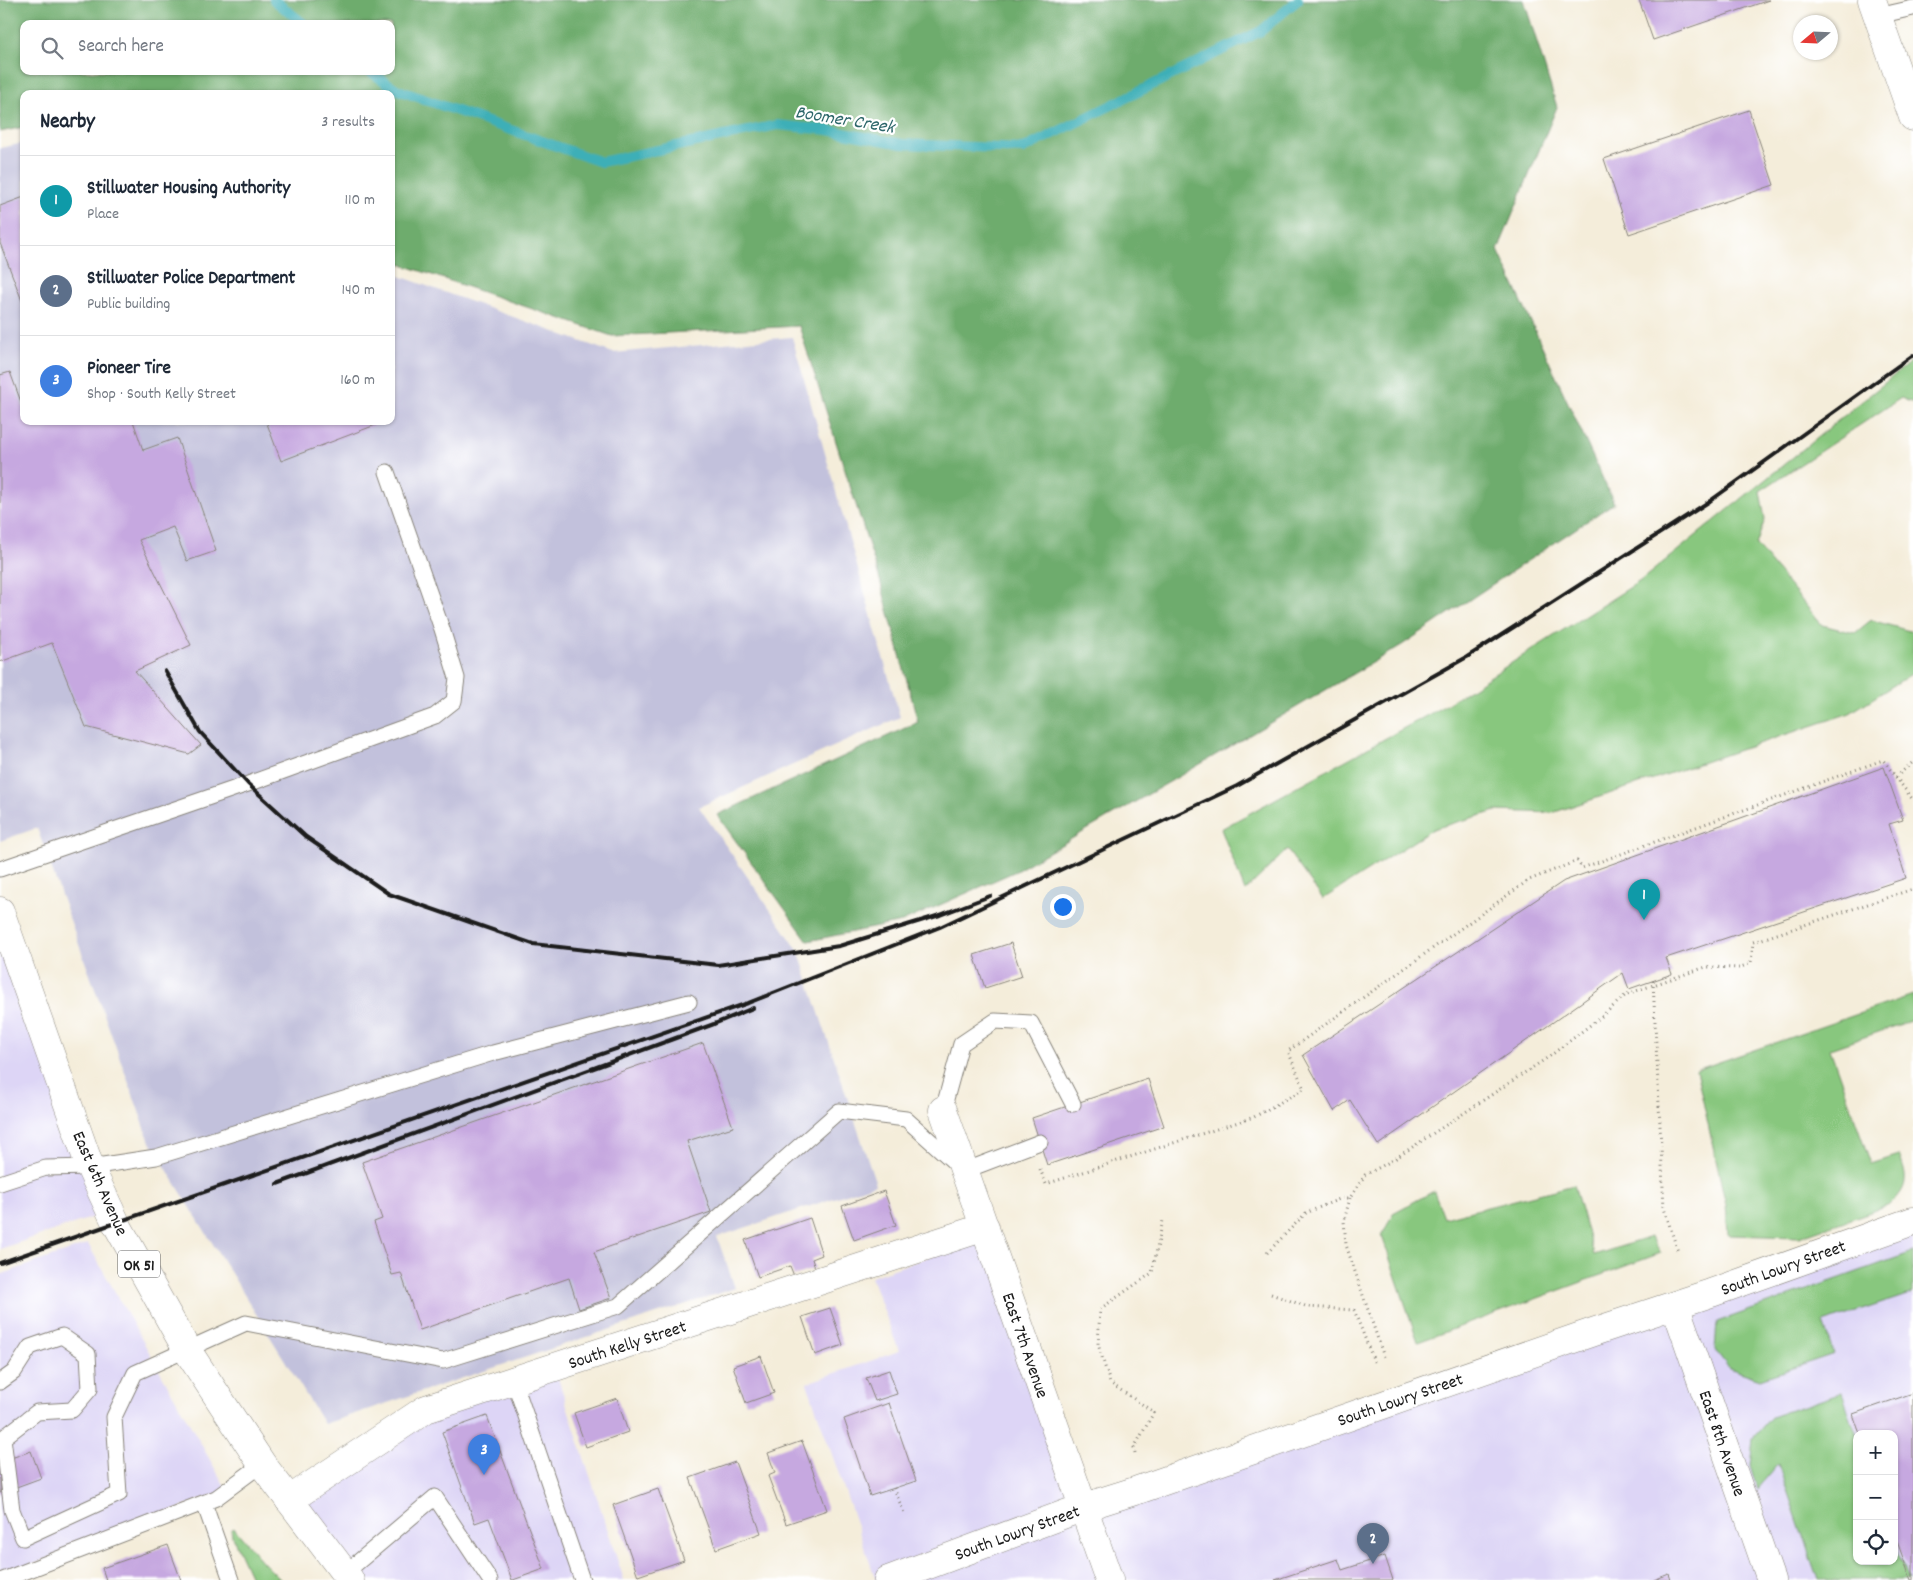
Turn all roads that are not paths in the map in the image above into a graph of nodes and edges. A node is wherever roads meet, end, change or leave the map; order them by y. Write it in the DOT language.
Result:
graph roads {
  1 [pos="1875,8"];
  2 [pos="1913,8"];
  3 [pos="1913,117"];
  4 [pos="387,472"];
  5 [pos="0,869"];
  6 [pos="0,911"];
  7 [pos="689,1002"];
  8 [pos="1073,1104"];
  9 [pos="943,1110"];
  10 [pos="1036,1143"];
  11 [pos="90,1167"];
  12 [pos="964,1171"];
  13 [pos="0,1183"];
  14 [pos="1913,1221"];
  15 [pos="985,1227"];
  16 [pos="1675,1305"];
  17 [pos="186,1350"];
  18 [pos="514,1381"];
  19 [pos="0,1382"];
  20 [pos="262,1464"];
  21 [pos="289,1500"];
  22 [pos="204,1503"];
  23 [pos="1084,1507"];
  24 [pos="347,1577"];
  25 [pos="3,1580"];
  26 [pos="231,1580"];
  27 [pos="490,1580"];
  28 [pos="582,1580"];
  29 [pos="888,1580"];
  30 [pos="1109,1580"];
  31 [pos="1771,1580"];
  1 -- 2 [label="lane"];
  1 -- 3 [label="main road"];
  4 -- 5 [label="lane"];
  6 -- 11 [label="main road, East 6th Avenue / OK 51"];
  7 -- 11 [label="lane"];
  8 -- 9 [label="lane"];
  9 -- 12 [label="main road, East 7th Avenue"];
  10 -- 12 [label="lane"];
  11 -- 13 [label="lane"];
  11 -- 17 [label="main road, East 6th Avenue / OK 51"];
  12 -- 15 [label="main road, East 7th Avenue"];
  12 -- 17 [label="lane"];
  14 -- 16 [label="main road, South Lowry Street"];
  15 -- 18 [label="main road, South Kelly Street"];
  15 -- 23 [label="main road, East 7th Avenue"];
  16 -- 23 [label="main road, South Lowry Street"];
  16 -- 31 [label="main road, East 8th Avenue"];
  17 -- 19 [label="lane"];
  17 -- 20 [label="main road, East 6th Avenue / OK 51"];
  18 -- 21 [label="main road, South Kelly Street"];
  18 -- 28 [label="lane"];
  20 -- 21 [label="main road, East 6th Avenue / OK 51"];
  20 -- 22 [label="lane"];
  21 -- 24 [label="main road, East 6th Avenue / OK 51"];
  22 -- 25 [label="lane"];
  22 -- 26 [label="lane"];
  23 -- 29 [label="main road, South Lowry Street"];
  23 -- 30 [label="main road, East 7th Avenue"];
  24 -- 27 [label="lane"];
}
